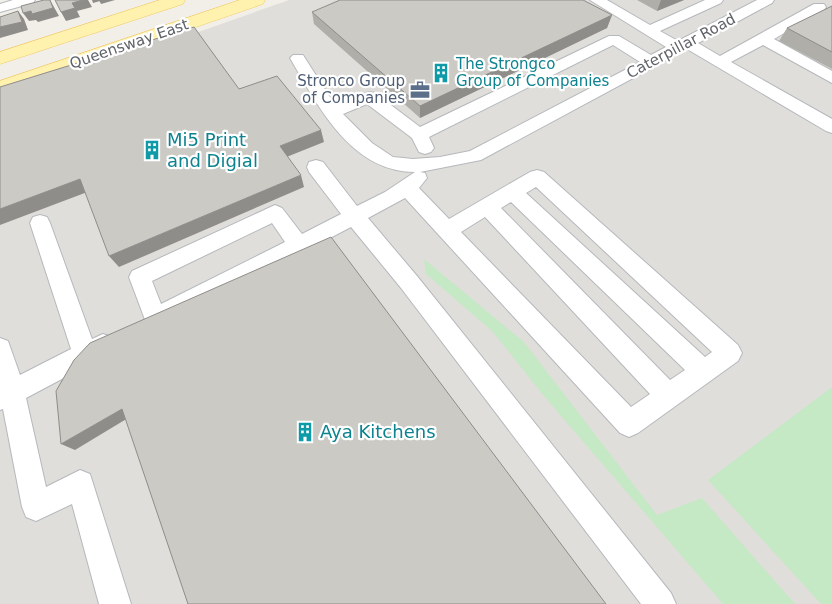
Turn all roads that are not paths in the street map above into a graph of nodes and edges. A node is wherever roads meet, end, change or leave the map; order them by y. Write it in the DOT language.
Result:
graph roads {
  1 [pos="28,0"];
  2 [pos="177,0"];
  3 [pos="257,0"];
  4 [pos="597,0"];
  5 [pos="716,0"];
  6 [pos="726,0"];
  7 [pos="767,0"];
  8 [pos="819,7"];
  9 [pos="0,8"];
  10 [pos="585,9"];
  11 [pos="746,11"];
  12 [pos="610,29"];
  13 [pos="782,29"];
  14 [pos="649,31"];
  15 [pos="763,39"];
  16 [pos="682,45"];
  17 [pos="0,58"];
  18 [pos="298,58"];
  19 [pos="652,62"];
  20 [pos="720,62"];
  21 [pos="832,78"];
  22 [pos="0,87"];
  23 [pos="331,112"];
  24 [pos="832,127"];
  25 [pos="419,135"];
  26 [pos="432,165"];
  27 [pos="316,167"];
  28 [pos="407,188"];
  29 [pos="513,192"];
  30 [pos="488,207"];
  31 [pos="354,216"];
  32 [pos="40,224"];
  33 [pos="447,230"];
  34 [pos="298,244"];
  35 [pos="137,327"];
  36 [pos="0,349"];
  37 [pos="85,354"];
  38 [pos="704,371"];
  39 [pos="6,394"];
  40 [pos="668,396"];
  41 [pos="115,604"];
  42 [pos="660,604"];
  1 -- 9 [label="street"];
  2 -- 17 [label="main road, Queensway East"];
  3 -- 22 [label="main road, Queensway East"];
  4 -- 14 [label="street"];
  5 -- 14 [label="street"];
  6 -- 11 [label="street"];
  7 -- 11 [label="street, Caterpillar Road"];
  8 -- 13 [label="street"];
  10 -- 12 [label="street"];
  11 -- 13 [label="street"];
  11 -- 16 [label="street, Caterpillar Road"];
  12 -- 19 [label="street"];
  12 -- 25 [label="street"];
  13 -- 15 [label="street"];
  14 -- 16 [label="street"];
  15 -- 20 [label="street"];
  15 -- 21 [label="street"];
  16 -- 19 [label="street, Caterpillar Road"];
  16 -- 20 [label="street"];
  18 -- 23 [label="street, Caterpillar Road"];
  19 -- 26 [label="street, Caterpillar Road"];
  20 -- 24 [label="street"];
  23 -- 25 [label="street"];
  23 -- 26 [label="street, Caterpillar Road"];
  25 -- 26 [label="street"];
  26 -- 28 [label="street"];
  27 -- 31 [label="street"];
  28 -- 31 [label="street"];
  28 -- 33 [label="street"];
  29 -- 30 [label="street"];
  29 -- 38 [label="street"];
  29 -- 38 [label="street"];
  30 -- 33 [label="street"];
  30 -- 40 [label="street"];
  31 -- 34 [label="street"];
  31 -- 42 [label="street"];
  32 -- 37 [label="street"];
  33 -- 40 [label="street"];
  34 -- 35 [label="street"];
  34 -- 35 [label="street"];
  35 -- 37 [label="street"];
  36 -- 39 [label="street"];
  37 -- 39 [label="street"];
  38 -- 40 [label="street"];
  39 -- 41 [label="street"];
}
